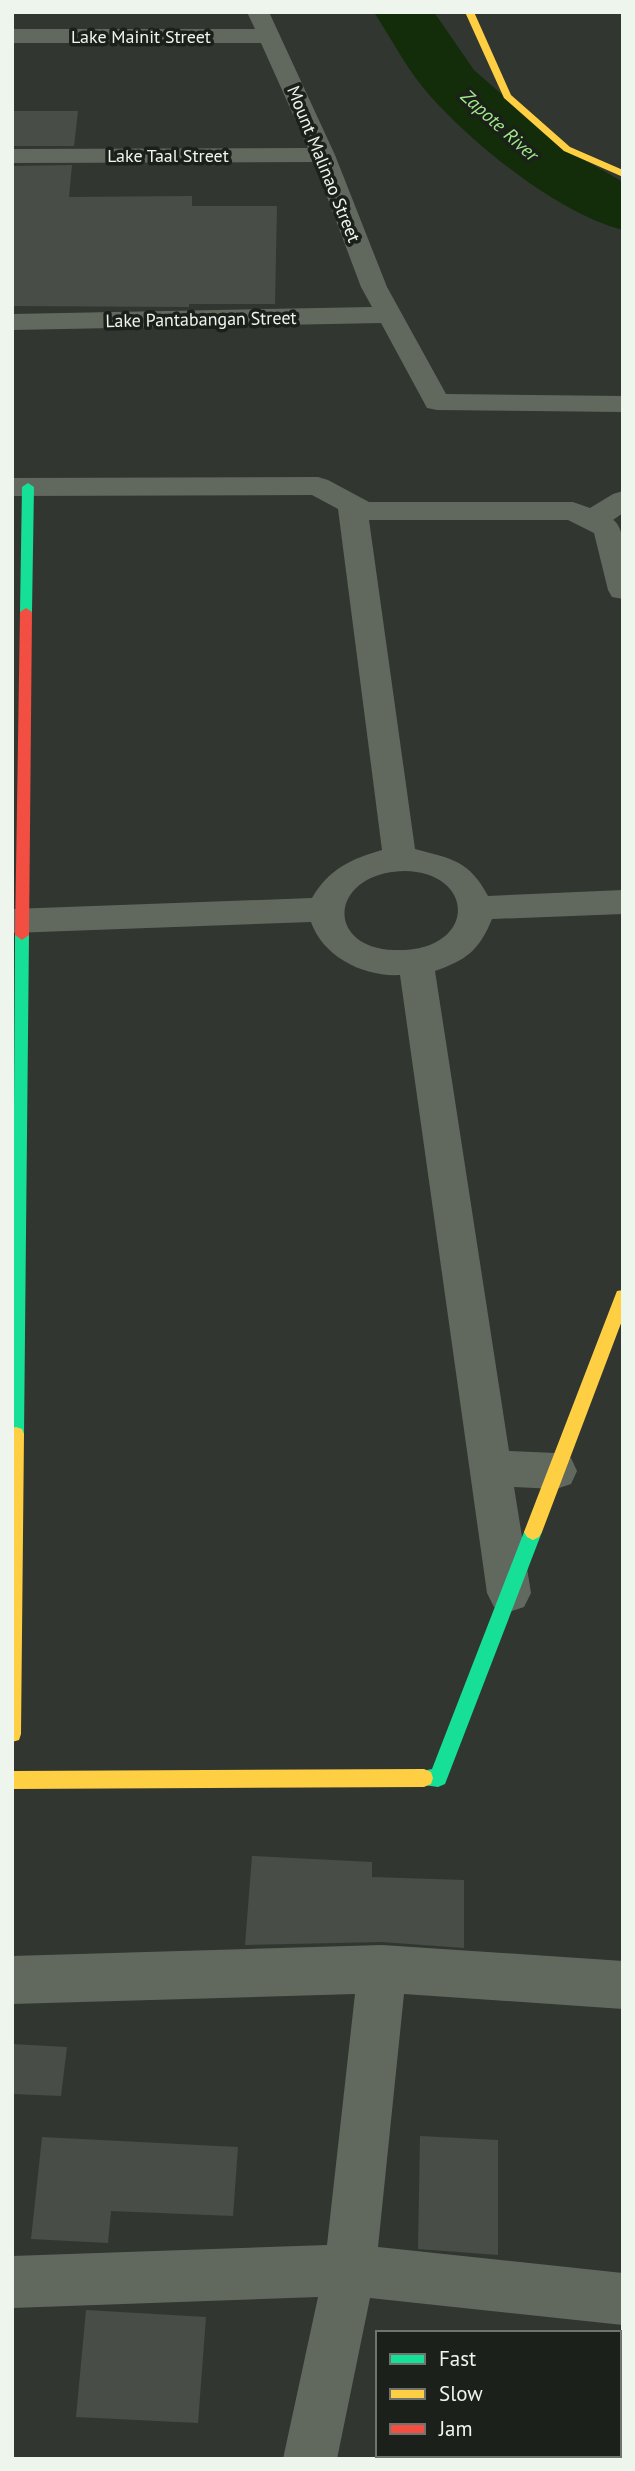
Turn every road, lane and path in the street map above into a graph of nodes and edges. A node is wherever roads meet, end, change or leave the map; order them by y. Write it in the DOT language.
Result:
graph roads {
  1 [pos="258,12"];
  2 [pos="469,12"];
  3 [pos="12,36"];
  4 [pos="270,36"];
  5 [pos="323,155"];
  6 [pos="12,156"];
  7 [pos="623,174"];
  8 [pos="390,315"];
  9 [pos="12,322"];
  10 [pos="623,404"];
  11 [pos="20,487"];
  12 [pos="623,500"];
  13 [pos="352,505"];
  14 [pos="592,521"];
  15 [pos="623,590"];
  16 [pos="400,860"];
  17 [pos="623,901"];
  18 [pos="477,908"];
  19 [pos="326,909"];
  20 [pos="17,921"];
  21 [pos="416,963"];
  22 [pos="623,1296"];
  23 [pos="490,1468"];
  24 [pos="556,1471"];
  25 [pos="509,1594"];
  26 [pos="12,1734"];
  27 [pos="12,1780"];
  28 [pos="382,1969"];
  29 [pos="12,1980"];
  30 [pos="623,1985"];
  31 [pos="349,2270"];
  32 [pos="12,2282"];
  33 [pos="623,2299"];
  34 [pos="310,2459"];
  1 -- 4 [label="street, Mount Malinao Street"];
  2 -- 7 [label="street"];
  3 -- 4 [label="street, Lake Mainit Street"];
  4 -- 5 [label="street, Mount Malinao Street"];
  5 -- 6 [label="street, Lake Taal Street"];
  5 -- 8 [label="street, Mount Malinao Street"];
  8 -- 9 [label="street, Lake Pantabangan Street"];
  8 -- 10 [label="street, Mount Malinao Street"];
  11 -- 13 [label="street"];
  11 -- 20 [label="street"];
  12 -- 14 [label="street"];
  13 -- 14 [label="street"];
  13 -- 16 [label="street"];
  14 -- 15 [label="street"];
  16 -- 18 [label="street"];
  16 -- 19 [label="street"];
  17 -- 18 [label="street"];
  18 -- 21 [label="street"];
  19 -- 20 [label="street"];
  19 -- 21 [label="street"];
  20 -- 26 [label="street"];
  21 -- 23 [label="street"];
  22 -- 24 [label="street"];
  23 -- 24 [label="street"];
  23 -- 25 [label="street"];
  24 -- 25 [label="street"];
  25 -- 27 [label="street"];
  28 -- 29 [label="street"];
  28 -- 30 [label="street"];
  28 -- 31 [label="street"];
  31 -- 32 [label="street"];
  31 -- 33 [label="street"];
  31 -- 34 [label="street"];
}
